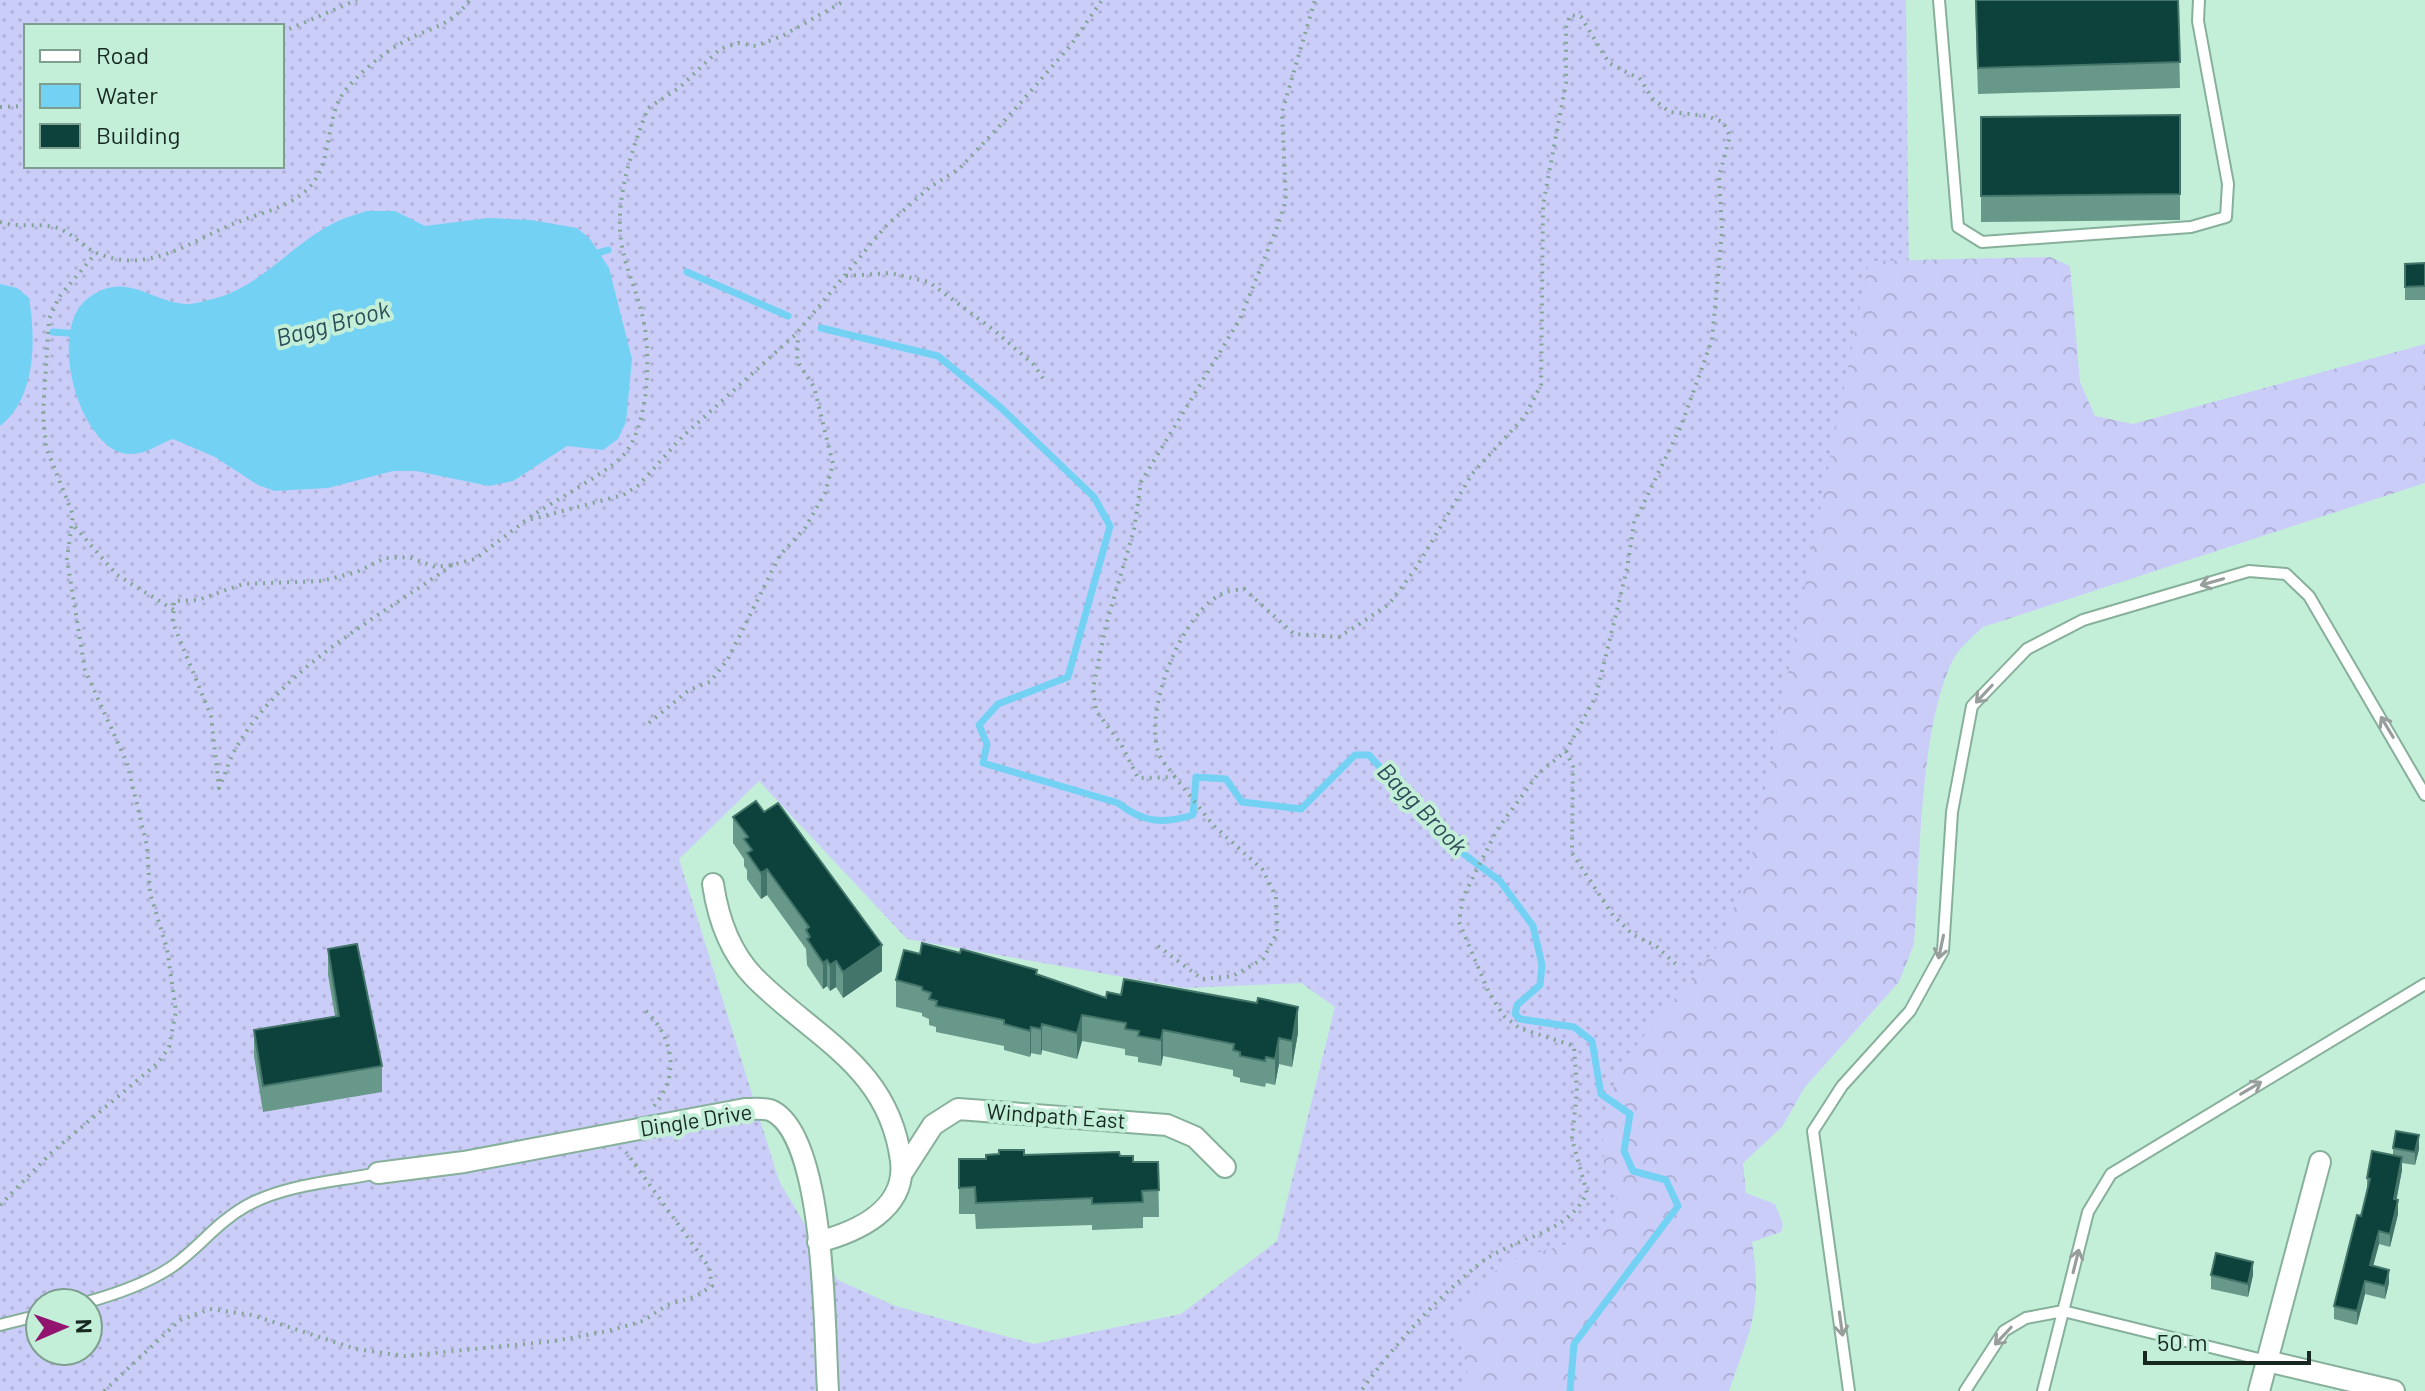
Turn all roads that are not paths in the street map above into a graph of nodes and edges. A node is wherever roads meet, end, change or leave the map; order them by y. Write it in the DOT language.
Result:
graph roads {
  1 [pos="1939,0"];
  2 [pos="2199,0"];
  3 [pos="2425,795"];
  4 [pos="713,884"];
  5 [pos="2425,984"];
  6 [pos="2320,1162"];
  7 [pos="1225,1167"];
  8 [pos="378,1173"];
  9 [pos="902,1173"];
  10 [pos="818,1242"];
  11 [pos="104,1296"];
  12 [pos="2063,1311"];
  13 [pos="24,1319"];
  14 [pos="0,1325"];
  15 [pos="2267,1361"];
  16 [pos="828,1391"];
  17 [pos="1849,1391"];
  18 [pos="1965,1391"];
  19 [pos="2043,1391"];
  20 [pos="2259,1391"];
  21 [pos="2394,1391"];
  1 -- 2 [label="lane"];
  3 -- 17 [label="lane, one-way"];
  4 -- 9 [label="street"];
  12 -- 5 [label="lane, one-way"];
  6 -- 15 [label="street"];
  7 -- 9 [label="street, Windpath East"];
  8 -- 10 [label="street, Dingle Drive"];
  8 -- 11 [label="lane"];
  9 -- 10 [label="street, Windpath East"];
  10 -- 16 [label="street, Dingle Drive"];
  12 -- 15 [label="lane"];
  12 -- 18 [label="lane, one-way"];
  12 -- 19 [label="lane"];
  13 -- 14 [label="lane"];
  15 -- 20 [label="street"];
  15 -- 21 [label="street"];
}
